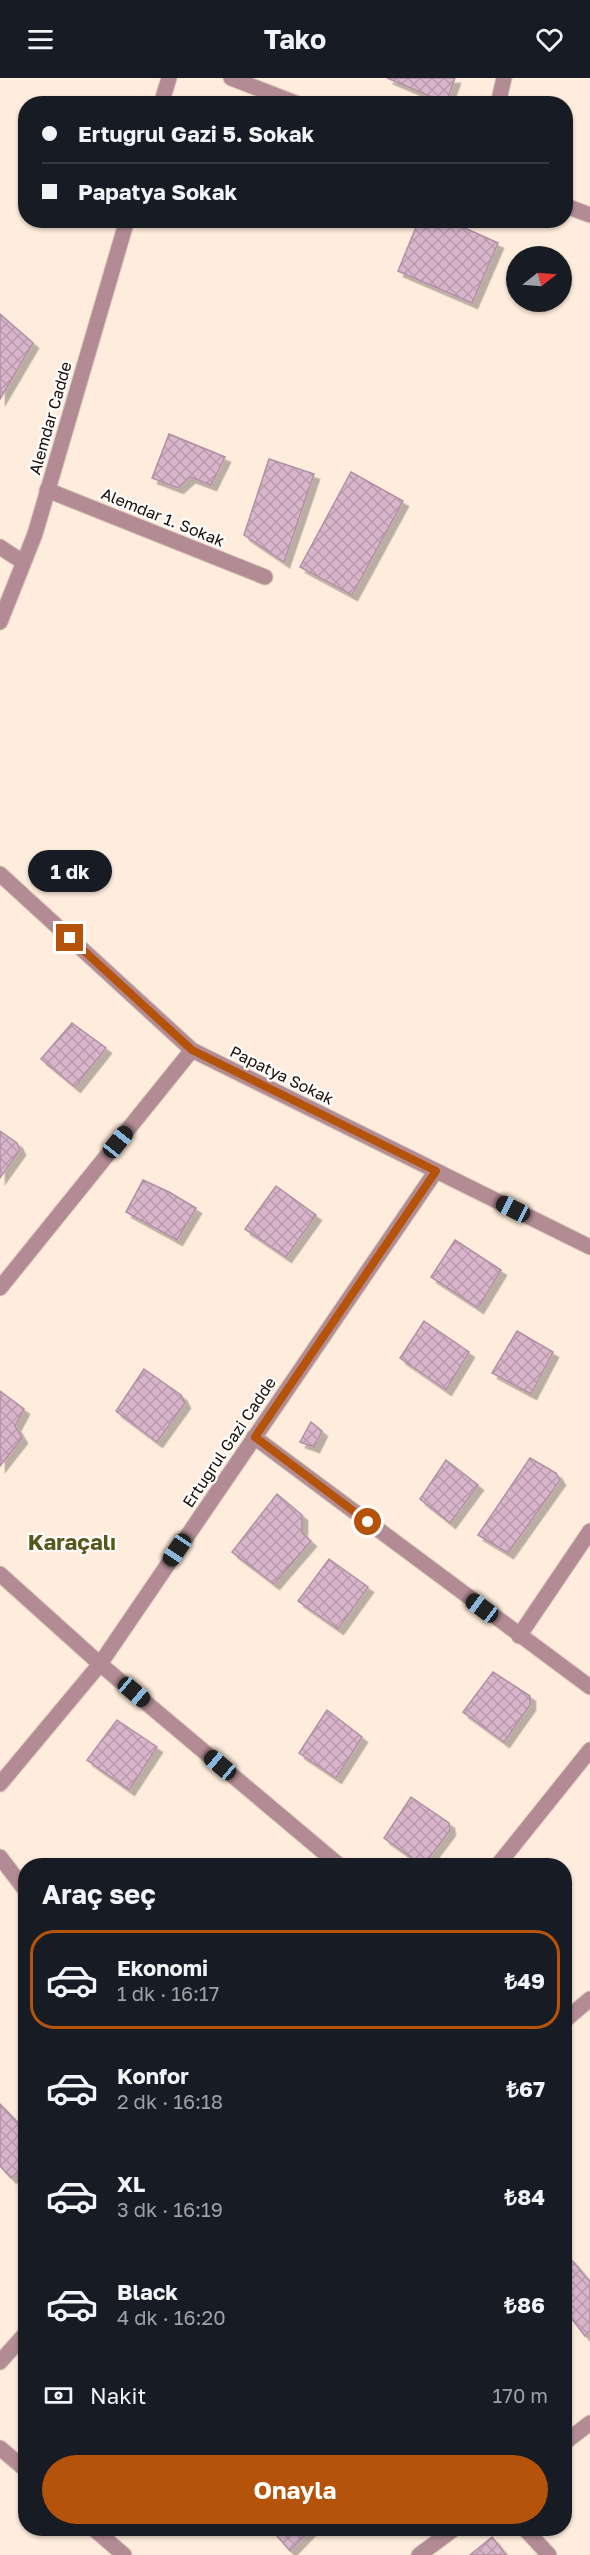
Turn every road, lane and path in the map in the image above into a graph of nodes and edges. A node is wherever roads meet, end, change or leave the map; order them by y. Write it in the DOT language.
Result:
graph roads {
  1 [pos="169,78"];
  2 [pos="231,78"];
  3 [pos="504,78"];
  4 [pos="163,96"];
  5 [pos="277,96"];
  6 [pos="500,96"];
  7 [pos="573,209"];
  8 [pos="590,215"];
  9 [pos="125,228"];
  10 [pos="47,490"];
  11 [pos="0,548"];
  12 [pos="23,562"];
  13 [pos="265,577"];
  14 [pos="0,622"];
  15 [pos="0,874"];
  16 [pos="192,1050"];
  17 [pos="436,1171"];
  18 [pos="590,1247"];
  19 [pos="0,1288"];
  20 [pos="255,1437"];
  21 [pos="590,1532"];
  22 [pos="0,1574"];
  23 [pos="519,1636"];
  24 [pos="100,1664"];
  25 [pos="590,1687"];
  26 [pos="590,1750"];
  27 [pos="0,1784"];
  28 [pos="0,1857"];
  29 [pos="330,1858"];
  30 [pos="503,1858"];
  31 [pos="18,1881"];
  32 [pos="590,1999"];
  33 [pos="572,2014"];
  34 [pos="18,2342"];
  35 [pos="0,2362"];
  36 [pos="590,2422"];
  37 [pos="572,2437"];
  38 [pos="2,2455"];
  39 [pos="18,2465"];
  40 [pos="102,2536"];
  41 [pos="445,2536"];
  42 [pos="531,2536"];
  43 [pos="124,2555"];
  44 [pos="419,2555"];
  45 [pos="549,2555"];
  1 -- 4 [label="street"];
  2 -- 5 [label="street"];
  3 -- 6 [label="street"];
  7 -- 8 [label="street"];
  9 -- 10 [label="street, Alemdar Cadde"];
  10 -- 12 [label="street, Alemdar Cadde"];
  10 -- 13 [label="street, Alemdar 1. Sokak"];
  11 -- 12 [label="street"];
  12 -- 14 [label="street, Alemdar Cadde"];
  15 -- 16 [label="street, Papatya Sokak"];
  16 -- 17 [label="street, Papatya Sokak"];
  16 -- 19 [label="street"];
  17 -- 18 [label="street, Papatya Sokak"];
  17 -- 20 [label="street, Ertuğrul Gazi Cadde"];
  20 -- 23 [label="street"];
  20 -- 24 [label="street, Ertuğrul Gazi Cadde"];
  21 -- 23 [label="street"];
  22 -- 24 [label="street"];
  23 -- 25 [label="street"];
  24 -- 27 [label="street, Ertuğrul Gazi Cadde"];
  24 -- 29 [label="street"];
  26 -- 30 [label="street"];
  28 -- 31 [label="street"];
  32 -- 33 [label="street"];
  34 -- 35 [label="street"];
  36 -- 37 [label="street"];
  38 -- 39 [label="street"];
  40 -- 43 [label="street"];
  41 -- 44 [label="street"];
  42 -- 45 [label="street"];
}
